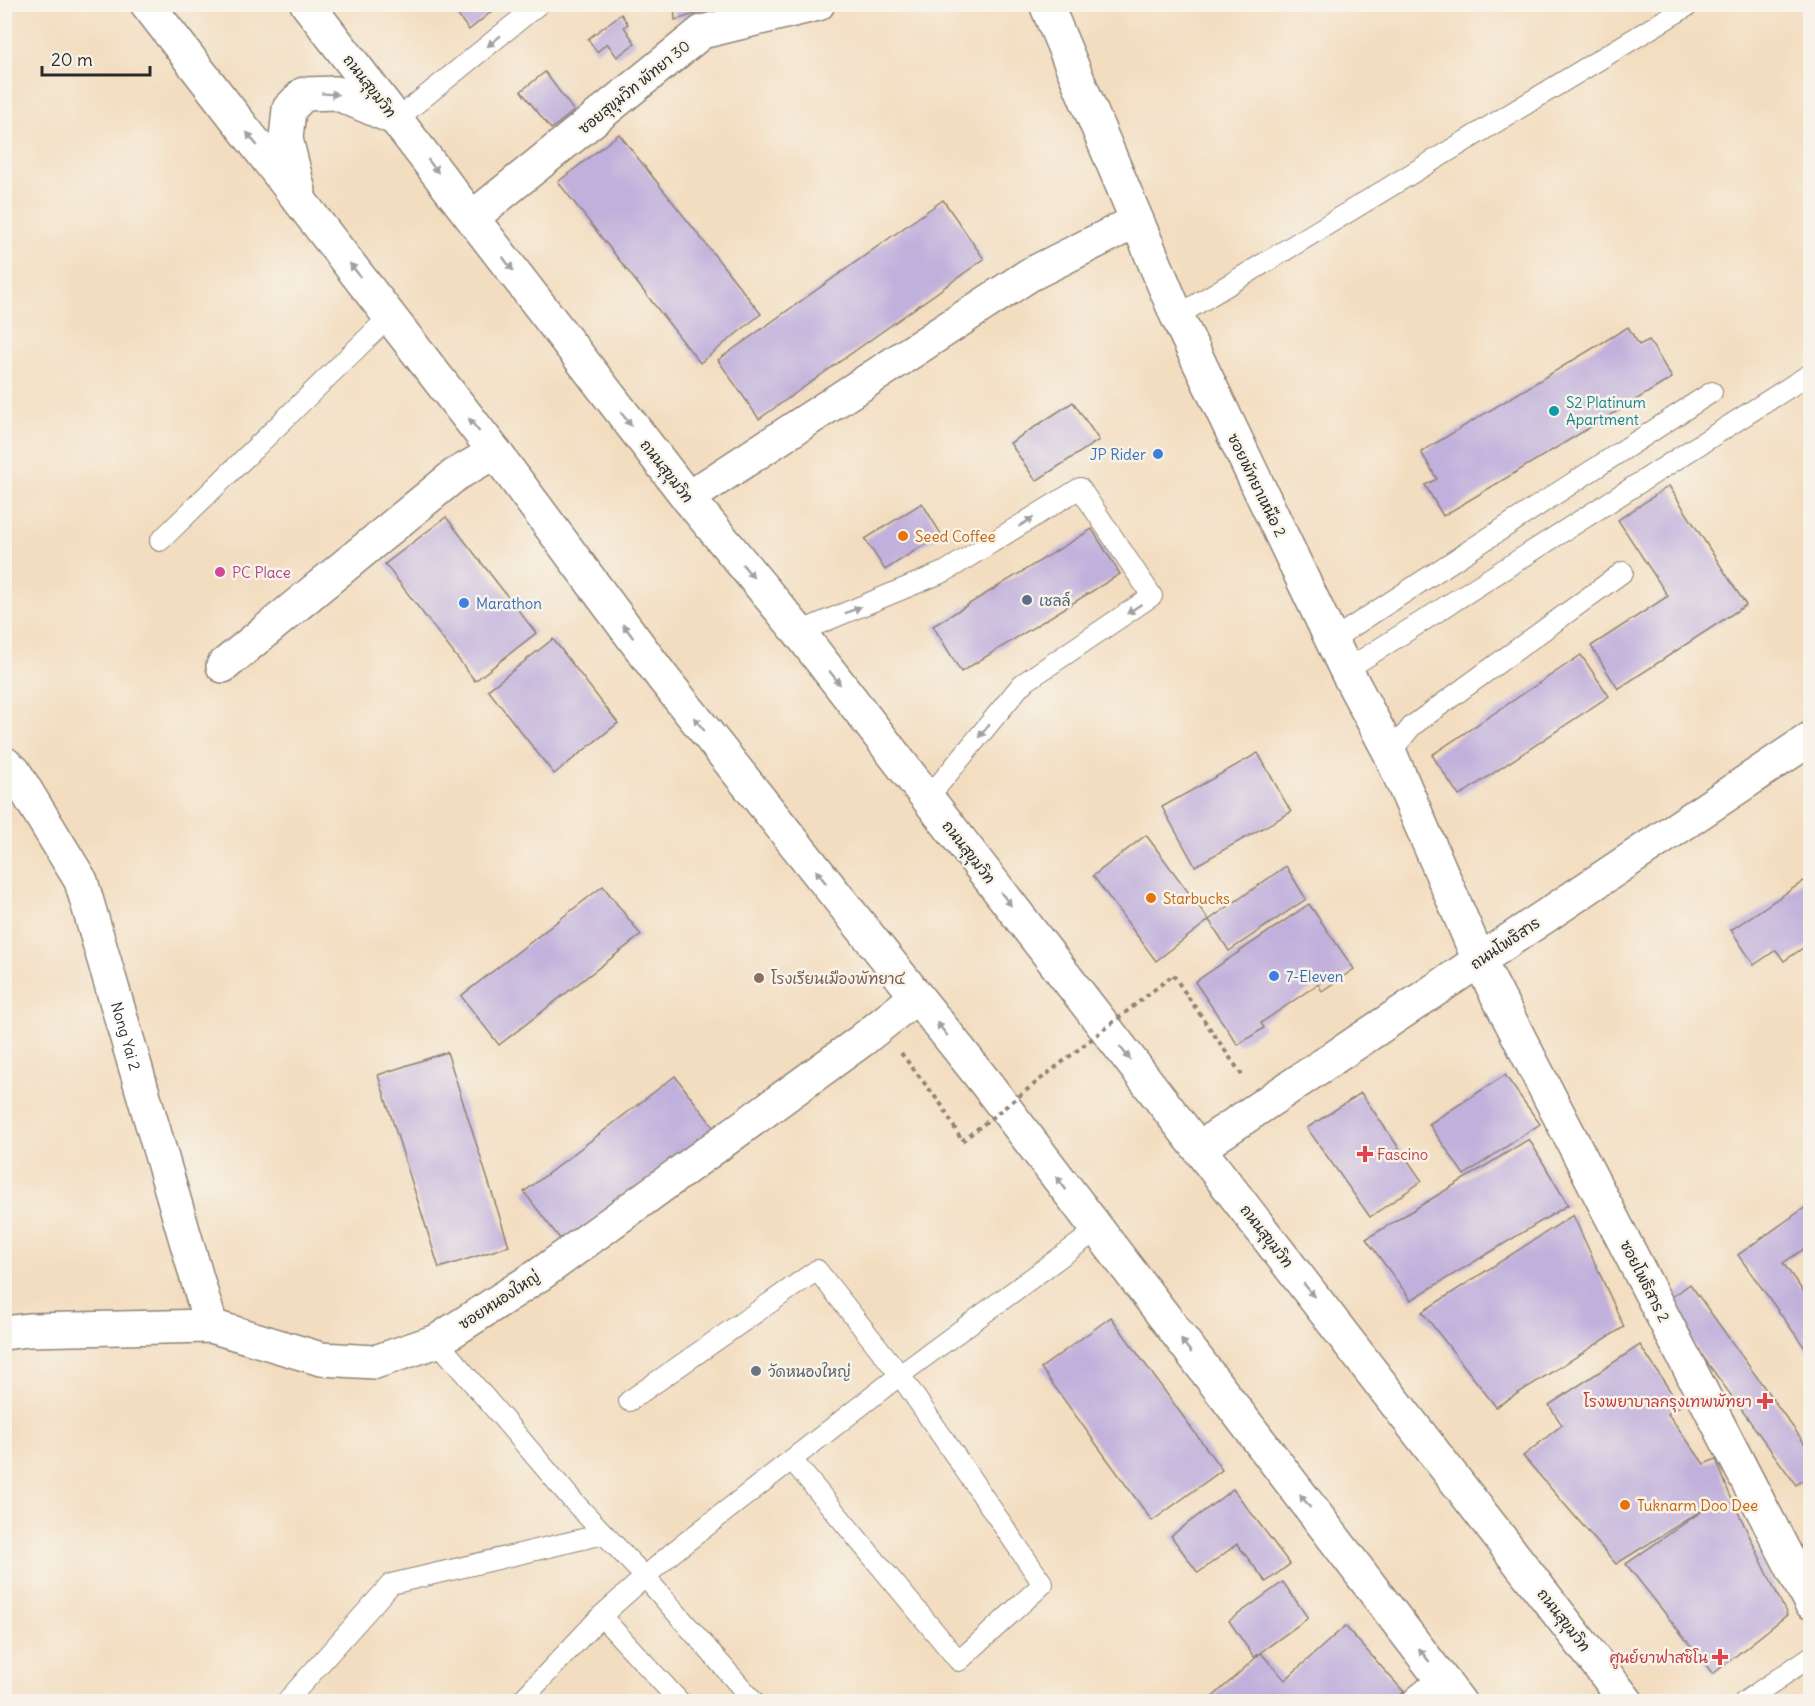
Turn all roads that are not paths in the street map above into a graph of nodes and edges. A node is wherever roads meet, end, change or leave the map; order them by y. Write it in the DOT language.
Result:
graph roads {
  1 [pos="147,4"];
  2 [pos="307,4"];
  3 [pos="539,4"];
  4 [pos="818,4"];
  5 [pos="1046,4"];
  6 [pos="1691,4"];
  7 [pos="396,120"];
  8 [pos="301,202"];
  9 [pos="473,217"];
  10 [pos="1137,221"];
  11 [pos="390,316"];
  12 [pos="1177,316"];
  13 [pos="1810,374"];
  14 [pos="1712,392"];
  15 [pos="495,452"];
  16 [pos="688,498"];
  17 [pos="160,541"];
  18 [pos="1623,572"];
  19 [pos="799,632"];
  20 [pos="1332,640"];
  21 [pos="223,666"];
  22 [pos="1346,670"];
  23 [pos="1810,739"];
  24 [pos="1390,753"];
  25 [pos="4,764"];
  26 [pos="928,798"];
  27 [pos="1479,960"];
  28 [pos="916,997"];
  29 [pos="1199,1148"];
  30 [pos="1096,1230"];
  31 [pos="211,1326"];
  32 [pos="4,1333"];
  33 [pos="437,1341"];
  34 [pos="900,1375"];
  35 [pos="629,1401"];
  36 [pos="792,1460"];
  37 [pos="604,1534"];
  38 [pos="645,1577"];
  39 [pos="1810,1602"];
  40 [pos="601,1616"];
  41 [pos="1810,1657"];
  42 [pos="1441,1695"];
  43 [pos="286,1701"];
  44 [pos="519,1701"];
  45 [pos="680,1701"];
  46 [pos="754,1701"];
  47 [pos="1627,1701"];
  48 [pos="1744,1701"];
  8 -- 1 [label="main road, one-way"];
  2 -- 7 [label="main road, ถนนสุขุมวิท"];
  3 -- 7 [label="lane, one-way"];
  4 -- 9 [label="main road, ซอยสุขุมวิท พัทยา 30"];
  5 -- 10 [label="main road, ซอยพัทยาเหนือ 2"];
  6 -- 12 [label="lane"];
  8 -- 7 [label="main road, one-way"];
  7 -- 9 [label="main road, ถนนสุขุมวิท, one-way"];
  11 -- 8 [label="main road, one-way"];
  9 -- 16 [label="main road, ถนนสุขุมวิท, one-way"];
  10 -- 12 [label="main road, ซอยพัทยาเหนือ 2"];
  10 -- 16 [label="main road"];
  15 -- 11 [label="main road, one-way"];
  11 -- 17 [label="lane"];
  12 -- 20 [label="main road, ซอยพัทยาเหนือ 2"];
  13 -- 22 [label="lane"];
  14 -- 20 [label="lane"];
  15 -- 21 [label="main road"];
  28 -- 15 [label="main road, one-way"];
  16 -- 19 [label="main road, ถนนสุขุมวิท, one-way"];
  18 -- 24 [label="lane"];
  19 -- 26 [label="main road, ถนนสุขุมวิท, one-way"];
  19 -- 26 [label="lane, one-way"];
  20 -- 22 [label="main road, ซอยพัทยาเหนือ 2"];
  22 -- 24 [label="main road, ซอยพัทยาเหนือ 2"];
  23 -- 27 [label="main road, ถนนโพธิสาร"];
  24 -- 27 [label="main road, ซอยพัทยาเหนือ 2"];
  25 -- 31 [label="main road, Nong Yai 2"];
  26 -- 29 [label="main road, ถนนสุขุมวิท, one-way"];
  27 -- 29 [label="main road, ถนนโพธิสาร"];
  27 -- 39 [label="main road, ซอยโพธิสาร 2"];
  30 -- 28 [label="main road, one-way"];
  28 -- 33 [label="main road, ซอยหนองใหญ่"];
  29 -- 47 [label="main road, ถนนสุขุมวิท, one-way"];
  30 -- 34 [label="lane"];
  42 -- 30 [label="main road, one-way"];
  31 -- 32 [label="main road, ซอยหนองใหญ่"];
  31 -- 33 [label="main road, ซอยหนองใหญ่"];
  33 -- 37 [label="lane"];
  34 -- 35 [label="lane"];
  34 -- 36 [label="lane"];
  34 -- 36 [label="lane"];
  36 -- 38 [label="lane"];
  37 -- 38 [label="lane"];
  37 -- 43 [label="lane"];
  38 -- 40 [label="lane"];
  38 -- 46 [label="lane"];
  40 -- 44 [label="lane"];
  40 -- 45 [label="lane"];
  41 -- 48 [label="lane"];
}
